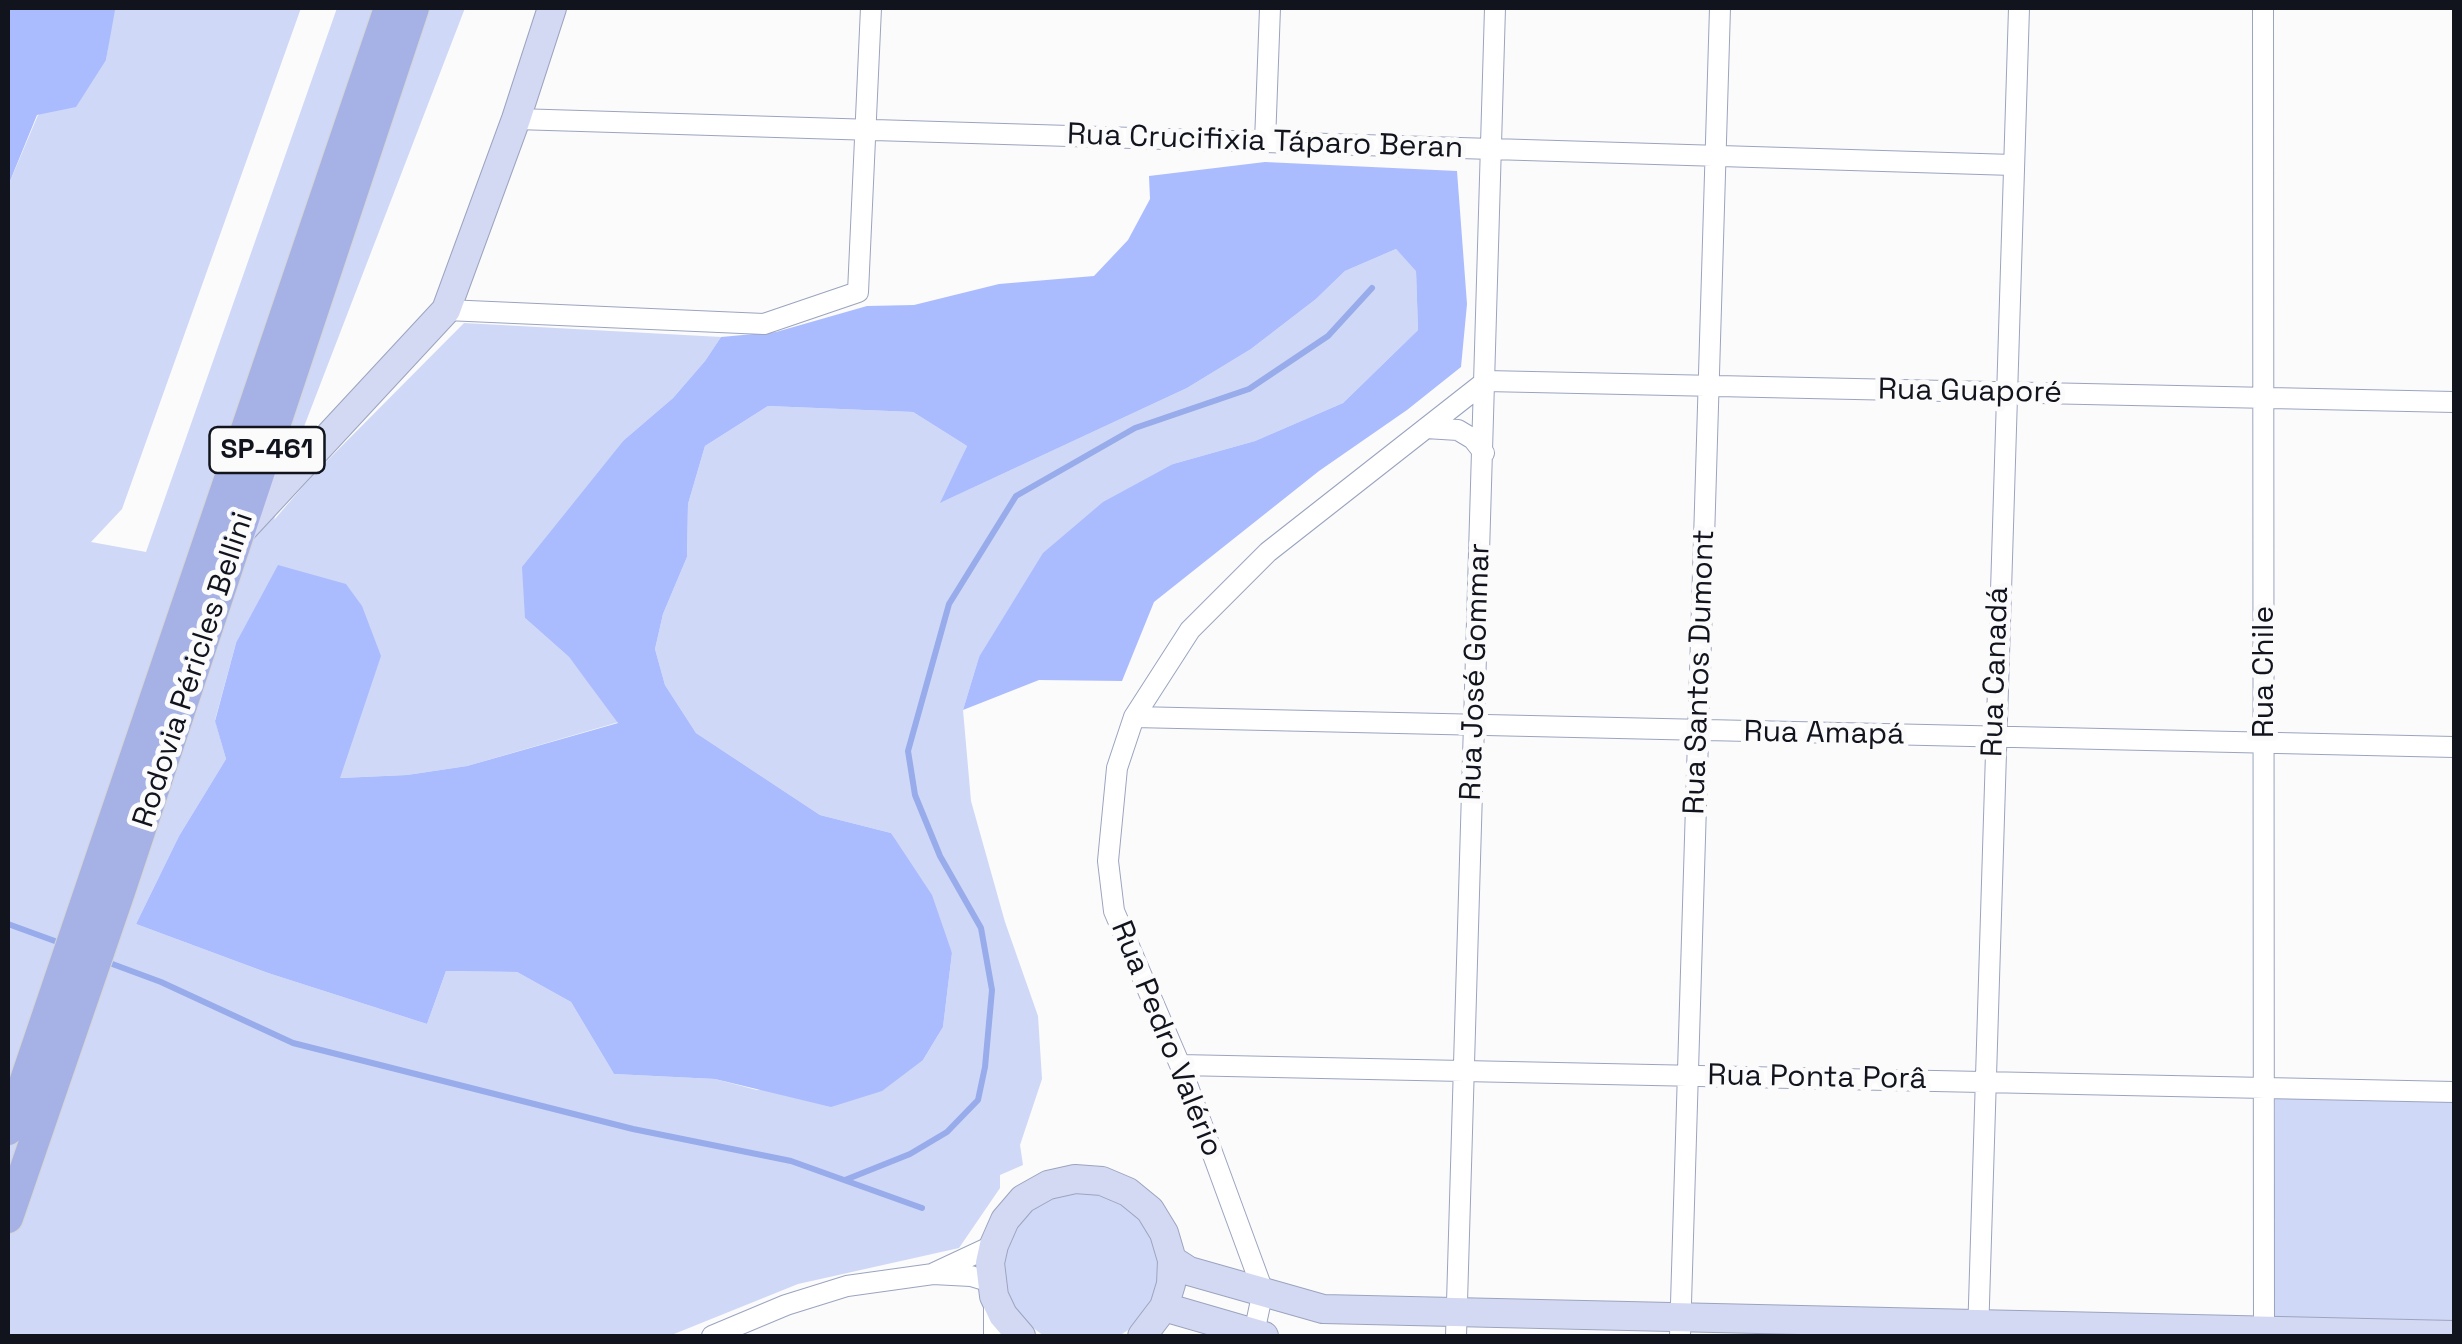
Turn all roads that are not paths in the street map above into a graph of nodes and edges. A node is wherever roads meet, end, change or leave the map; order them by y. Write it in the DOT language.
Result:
graph roads {
  1 [pos="387,8"];
  2 [pos="414,8"];
  3 [pos="552,8"];
  4 [pos="870,8"];
  5 [pos="1270,8"];
  6 [pos="1495,8"];
  7 [pos="1720,8"];
  8 [pos="2019,8"];
  9 [pos="2262,8"];
  10 [pos="516,119"];
  11 [pos="865,130"];
  12 [pos="1265,142"];
  13 [pos="1490,149"];
  14 [pos="1716,156"];
  15 [pos="2014,164"];
  16 [pos="446,310"];
  17 [pos="1486,382"];
  18 [pos="1708,386"];
  19 [pos="2006,392"];
  20 [pos="2264,398"];
  21 [pos="2454,402"];
  22 [pos="1426,428"];
  23 [pos="1484,453"];
  24 [pos="239,533"];
  25 [pos="1134,717"];
  26 [pos="1474,726"];
  27 [pos="1698,731"];
  28 [pos="1994,737"];
  29 [pos="2265,743"];
  30 [pos="2454,747"];
  31 [pos="106,890"];
  32 [pos="68,1000"];
  33 [pos="1180,1065"];
  34 [pos="1463,1071"];
  35 [pos="1688,1076"];
  36 [pos="1984,1082"];
  37 [pos="2265,1088"];
  38 [pos="2454,1092"];
  39 [pos="8,1130"];
  40 [pos="8,1218"];
  41 [pos="994,1245"];
  42 [pos="1172,1260"];
  43 [pos="933,1274"];
  44 [pos="993,1289"];
  45 [pos="1263,1292"];
  46 [pos="1456,1324"];
  47 [pos="1155,1326"];
  48 [pos="1680,1327"];
  49 [pos="1978,1330"];
  50 [pos="2264,1334"];
  51 [pos="1259,1335"];
  52 [pos="2454,1335"];
  53 [pos="712,1336"];
  54 [pos="994,1336"];
  55 [pos="1021,1336"];
  1 -- 31 [label="main road, Rodovia Péricles Bellini / SP-461"];
  2 -- 24 [label="main road, Rodovia Péricles Bellini / SP-461"];
  3 -- 10 [label="street"];
  4 -- 11 [label="street"];
  5 -- 12 [label="street"];
  6 -- 13 [label="street, Rua José Gommar"];
  7 -- 14 [label="street, Rua Santos Dumont"];
  8 -- 15 [label="street, Rua Canadá"];
  9 -- 20 [label="street, Rua Chile"];
  10 -- 11 [label="street, Rua Crucifixia Táparo Beran"];
  10 -- 16 [label="street"];
  11 -- 12 [label="street, Rua Crucifixia Táparo Beran"];
  11 -- 16 [label="street"];
  12 -- 13 [label="street, Rua Crucifixia Táparo Beran"];
  13 -- 14 [label="street, Rua Crucifixia Táparo Beran"];
  13 -- 17 [label="street, Rua José Gommar"];
  14 -- 15 [label="street, Rua Crucifixia Táparo Beran"];
  14 -- 18 [label="street, Rua Santos Dumont"];
  15 -- 19 [label="street, Rua Canadá"];
  16 -- 24 [label="street"];
  17 -- 18 [label="street, Rua Guaporé"];
  17 -- 22 [label="street, Rua Pedro Valério"];
  17 -- 23 [label="street, Rua José Gommar"];
  18 -- 19 [label="street, Rua Guaporé"];
  18 -- 27 [label="street, Rua Santos Dumont"];
  19 -- 20 [label="street, Rua Guaporé"];
  19 -- 28 [label="street, Rua Canadá"];
  20 -- 21 [label="street, Rua Guaporé"];
  20 -- 29 [label="street, Rua Chile"];
  22 -- 23 [label="street"];
  22 -- 25 [label="street, Rua Pedro Valério"];
  23 -- 26 [label="street, Rua José Gommar"];
  24 -- 31 [label="main road, Rodovia Péricles Bellini / SP-461"];
  25 -- 26 [label="street, Rua Amapá"];
  25 -- 33 [label="street, Rua Pedro Valério"];
  26 -- 27 [label="street, Rua Amapá"];
  26 -- 34 [label="street, Rua José Gommar"];
  27 -- 28 [label="street, Rua Amapá"];
  27 -- 35 [label="street, Rua Santos Dumont"];
  28 -- 29 [label="street, Rua Amapá"];
  28 -- 36 [label="street, Rua Canadá"];
  29 -- 30 [label="street, Rua Amapá"];
  29 -- 37 [label="street, Rua Chile"];
  31 -- 32 [label="main road, Rodovia Péricles Bellini / SP-461"];
  32 -- 39 [label="main road, Rodovia Péricles Bellini / SP-461"];
  32 -- 40 [label="main road, Rodovia Péricles Bellini / SP-461"];
  33 -- 34 [label="street, Rua Ponta Porâ"];
  33 -- 45 [label="street, Rua Pedro Valério"];
  34 -- 35 [label="street, Rua Ponta Porâ"];
  34 -- 46 [label="street, Rua José Gommar"];
  35 -- 36 [label="street, Rua Ponta Porâ"];
  35 -- 48 [label="street, Rua Santos Dumont"];
  36 -- 37 [label="street, Rua Ponta Porâ"];
  36 -- 49 [label="street, Rua Canadá"];
  37 -- 38 [label="street, Rua Ponta Porâ"];
  37 -- 50 [label="street, Rua Chile"];
  41 -- 42 [label="street"];
  41 -- 43 [label="street"];
  41 -- 44 [label="street"];
  42 -- 45 [label="street"];
  42 -- 47 [label="street"];
  43 -- 44 [label="street"];
  43 -- 53 [label="street"];
  44 -- 54 [label="street"];
  44 -- 55 [label="street"];
  45 -- 46 [label="street"];
  45 -- 51 [label="street"];
  46 -- 48 [label="street"];
  47 -- 51 [label="street"];
  48 -- 49 [label="street"];
  49 -- 50 [label="street"];
  50 -- 52 [label="street"];
}
